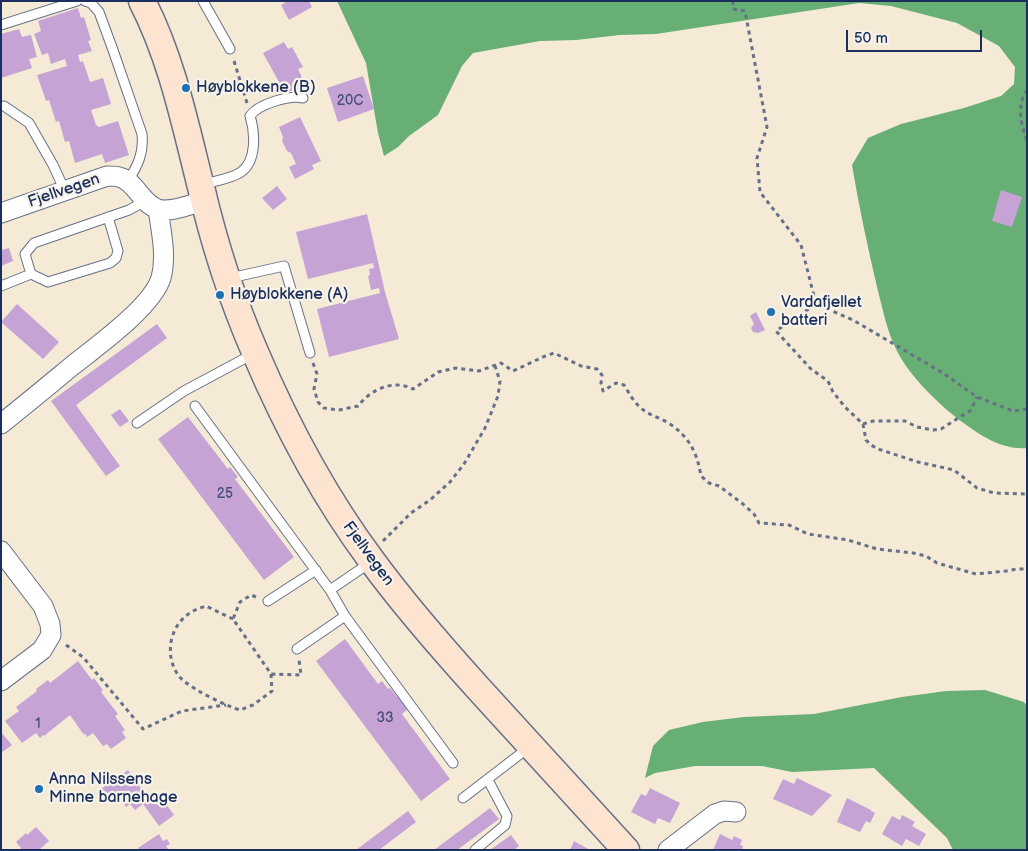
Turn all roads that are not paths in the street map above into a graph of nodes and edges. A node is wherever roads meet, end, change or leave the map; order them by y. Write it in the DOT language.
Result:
graph roads {
  1 [pos="77,1"];
  2 [pos="85,1"];
  3 [pos="142,1"];
  4 [pos="204,1"];
  5 [pos="1,25"];
  6 [pos="230,49"];
  7 [pos="303,98"];
  8 [pos="4,106"];
  9 [pos="128,181"];
  10 [pos="65,191"];
  11 [pos="202,193"];
  12 [pos="151,205"];
  13 [pos="1,213"];
  14 [pos="108,216"];
  15 [pos="31,274"];
  16 [pos="227,279"];
  17 [pos="1,286"];
  18 [pos="255,352"];
  19 [pos="310,353"];
  20 [pos="195,406"];
  21 [pos="137,422"];
  22 [pos="1,424"];
  23 [pos="1,551"];
  24 [pos="369,558"];
  25 [pos="316,570"];
  26 [pos="330,590"];
  27 [pos="268,601"];
  28 [pos="345,616"];
  29 [pos="297,649"];
  30 [pos="1,681"];
  31 [pos="530,746"];
  32 [pos="453,762"];
  33 [pos="488,780"];
  34 [pos="463,798"];
  35 [pos="736,812"];
  36 [pos="475,850"];
  37 [pos="626,850"];
  38 [pos="668,850"];
  1 -- 5 [label="lane"];
  2 -- 9 [label="lane"];
  3 -- 11 [label="main road, Fjellvegen"];
  4 -- 6 [label="lane"];
  7 -- 11 [label="lane"];
  8 -- 10 [label="lane"];
  9 -- 10 [label="street, Fjellvegen"];
  9 -- 12 [label="street"];
  10 -- 13 [label="street, Fjellvegen"];
  11 -- 12 [label="street"];
  11 -- 16 [label="main road, Fjellvegen"];
  12 -- 14 [label="lane"];
  12 -- 22 [label="street"];
  14 -- 15 [label="lane"];
  14 -- 15 [label="lane"];
  15 -- 17 [label="lane"];
  16 -- 18 [label="main road, Fjellvegen"];
  16 -- 19 [label="lane"];
  18 -- 21 [label="lane"];
  18 -- 24 [label="main road, Fjellvegen"];
  20 -- 25 [label="lane"];
  23 -- 30 [label="street"];
  24 -- 26 [label="lane"];
  24 -- 31 [label="main road, Fjellvegen"];
  25 -- 26 [label="lane"];
  25 -- 27 [label="lane"];
  26 -- 28 [label="lane"];
  28 -- 29 [label="lane"];
  28 -- 32 [label="lane"];
  31 -- 33 [label="lane"];
  31 -- 37 [label="main road, Fjellvegen"];
  33 -- 34 [label="lane"];
  33 -- 36 [label="lane"];
  35 -- 38 [label="street"];
}
